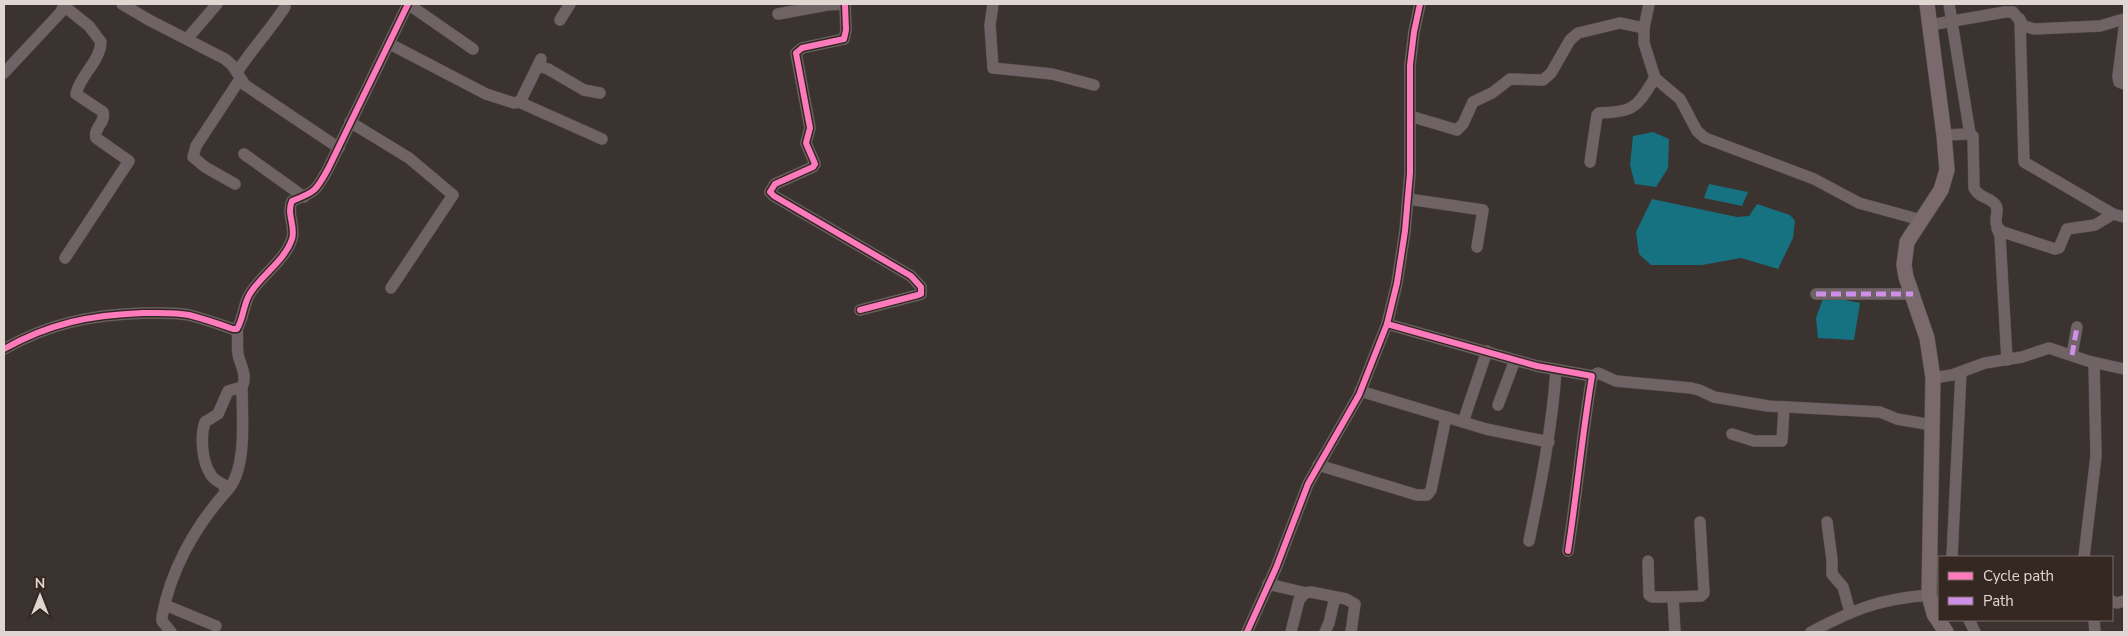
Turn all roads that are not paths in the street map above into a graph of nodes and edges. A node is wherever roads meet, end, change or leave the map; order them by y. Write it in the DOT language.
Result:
graph roads {
  1 [pos="122,4"];
  2 [pos="217,4"];
  3 [pos="408,4"];
  4 [pos="570,4"];
  5 [pos="846,4"];
  6 [pos="993,4"];
  7 [pos="1420,4"];
  8 [pos="1649,4"];
  9 [pos="1927,4"];
  10 [pos="1950,4"];
  11 [pos="64,5"];
  12 [pos="285,7"];
  13 [pos="778,14"];
  14 [pos="2020,19"];
  15 [pos="2124,19"];
  16 [pos="560,20"];
  17 [pos="1942,23"];
  18 [pos="1644,28"];
  19 [pos="2124,29"];
  20 [pos="187,39"];
  21 [pos="390,44"];
  22 [pos="473,49"];
  23 [pos="4,73"];
  24 [pos="238,75"];
  25 [pos="1655,78"];
  26 [pos="2124,84"];
  27 [pos="1094,85"];
  28 [pos="600,93"];
  29 [pos="519,102"];
  30 [pos="1410,116"];
  31 [pos="350,122"];
  32 [pos="1958,134"];
  33 [pos="602,139"];
  34 [pos="339,148"];
  35 [pos="244,154"];
  36 [pos="1590,162"];
  37 [pos="235,184"];
  38 [pos="304,197"];
  39 [pos="1408,199"];
  40 [pos="2113,214"];
  41 [pos="2124,217"];
  42 [pos="1921,220"];
  43 [pos="1997,228"];
  44 [pos="1477,247"];
  45 [pos="65,258"];
  46 [pos="392,288"];
  47 [pos="1816,294"];
  48 [pos="1913,294"];
  49 [pos="860,310"];
  50 [pos="1387,324"];
  51 [pos="2077,327"];
  52 [pos="237,329"];
  53 [pos="4,349"];
  54 [pos="1486,352"];
  55 [pos="2072,355"];
  56 [pos="1515,360"];
  57 [pos="2007,360"];
  58 [pos="2094,363"];
  59 [pos="2124,369"];
  60 [pos="1556,370"];
  61 [pos="1592,376"];
  62 [pos="1947,376"];
  63 [pos="242,387"];
  64 [pos="1360,391"];
  65 [pos="1498,405"];
  66 [pos="1784,407"];
  67 [pos="1446,417"];
  68 [pos="1463,422"];
  69 [pos="1932,425"];
  70 [pos="1732,434"];
  71 [pos="1549,442"];
  72 [pos="1318,465"];
  73 [pos="224,494"];
  74 [pos="1700,522"];
  75 [pos="1827,522"];
  76 [pos="1529,541"];
  77 [pos="1568,551"];
  78 [pos="1952,556"];
  79 [pos="2084,556"];
  80 [pos="1648,561"];
  81 [pos="1268,584"];
  82 [pos="1306,593"];
  83 [pos="1929,595"];
  84 [pos="1334,597"];
  85 [pos="1673,597"];
  86 [pos="165,605"];
  87 [pos="1850,612"];
  88 [pos="1938,620"];
  89 [pos="1939,621"];
  90 [pos="216,626"];
  91 [pos="1818,630"];
  92 [pos="171,632"];
  93 [pos="1248,632"];
  94 [pos="1291,632"];
  95 [pos="1325,632"];
  96 [pos="1352,632"];
  97 [pos="1675,632"];
  98 [pos="1946,632"];
  1 -- 20 [label="street"];
  2 -- 20 [label="street"];
  3 -- 21 [label="street"];
  3 -- 22 [label="street"];
  4 -- 16 [label="street"];
  5 -- 13 [label="street"];
  5 -- 49 [label="street"];
  6 -- 27 [label="street"];
  7 -- 30 [label="street"];
  8 -- 18 [label="street"];
  9 -- 17 [label="main road"];
  10 -- 17 [label="street"];
  11 -- 23 [label="street"];
  11 -- 45 [label="street"];
  12 -- 24 [label="street"];
  14 -- 15 [label="street"];
  14 -- 17 [label="street"];
  14 -- 40 [label="street"];
  17 -- 32 [label="main road"];
  17 -- 32 [label="street"];
  18 -- 25 [label="street"];
  18 -- 30 [label="street"];
  19 -- 26 [label="street"];
  20 -- 24 [label="street"];
  21 -- 29 [label="street"];
  21 -- 31 [label="street"];
  24 -- 34 [label="street"];
  24 -- 37 [label="street"];
  25 -- 36 [label="street"];
  25 -- 42 [label="street"];
  28 -- 29 [label="street"];
  29 -- 33 [label="street"];
  30 -- 39 [label="street"];
  31 -- 34 [label="street"];
  31 -- 46 [label="street"];
  32 -- 42 [label="main road"];
  32 -- 43 [label="street"];
  34 -- 38 [label="street"];
  35 -- 38 [label="street"];
  38 -- 52 [label="street"];
  39 -- 44 [label="street"];
  39 -- 50 [label="street"];
  40 -- 41 [label="street"];
  40 -- 43 [label="street"];
  42 -- 48 [label="main road"];
  43 -- 57 [label="street"];
  47 -- 48 [label="street"];
  48 -- 62 [label="main road"];
  50 -- 54 [label="street"];
  50 -- 64 [label="street"];
  51 -- 55 [label="street"];
  52 -- 53 [label="street"];
  52 -- 63 [label="street"];
  54 -- 56 [label="street"];
  54 -- 68 [label="street"];
  55 -- 57 [label="street"];
  55 -- 58 [label="street"];
  56 -- 60 [label="street"];
  56 -- 65 [label="street"];
  57 -- 62 [label="street"];
  58 -- 59 [label="street"];
  58 -- 79 [label="street"];
  60 -- 61 [label="street"];
  60 -- 71 [label="street"];
  61 -- 66 [label="street"];
  61 -- 77 [label="street"];
  62 -- 69 [label="main road"];
  62 -- 78 [label="street"];
  63 -- 73 [label="street"];
  63 -- 73 [label="street"];
  64 -- 67 [label="street"];
  64 -- 72 [label="street"];
  66 -- 69 [label="street"];
  66 -- 70 [label="street"];
  67 -- 68 [label="street"];
  67 -- 72 [label="street"];
  68 -- 71 [label="street"];
  69 -- 83 [label="main road"];
  71 -- 76 [label="street"];
  72 -- 81 [label="street"];
  73 -- 86 [label="street"];
  74 -- 85 [label="street"];
  75 -- 87 [label="street"];
  80 -- 85 [label="street"];
  81 -- 82 [label="street"];
  81 -- 93 [label="street"];
  82 -- 84 [label="street"];
  82 -- 94 [label="street"];
  83 -- 87 [label="street"];
  83 -- 88 [label="main road"];
  84 -- 95 [label="street"];
  84 -- 96 [label="street"];
  85 -- 97 [label="street"];
  86 -- 90 [label="street"];
  86 -- 92 [label="street"];
  87 -- 91 [label="street"];
  89 -- 98 [label="main road"];
}
